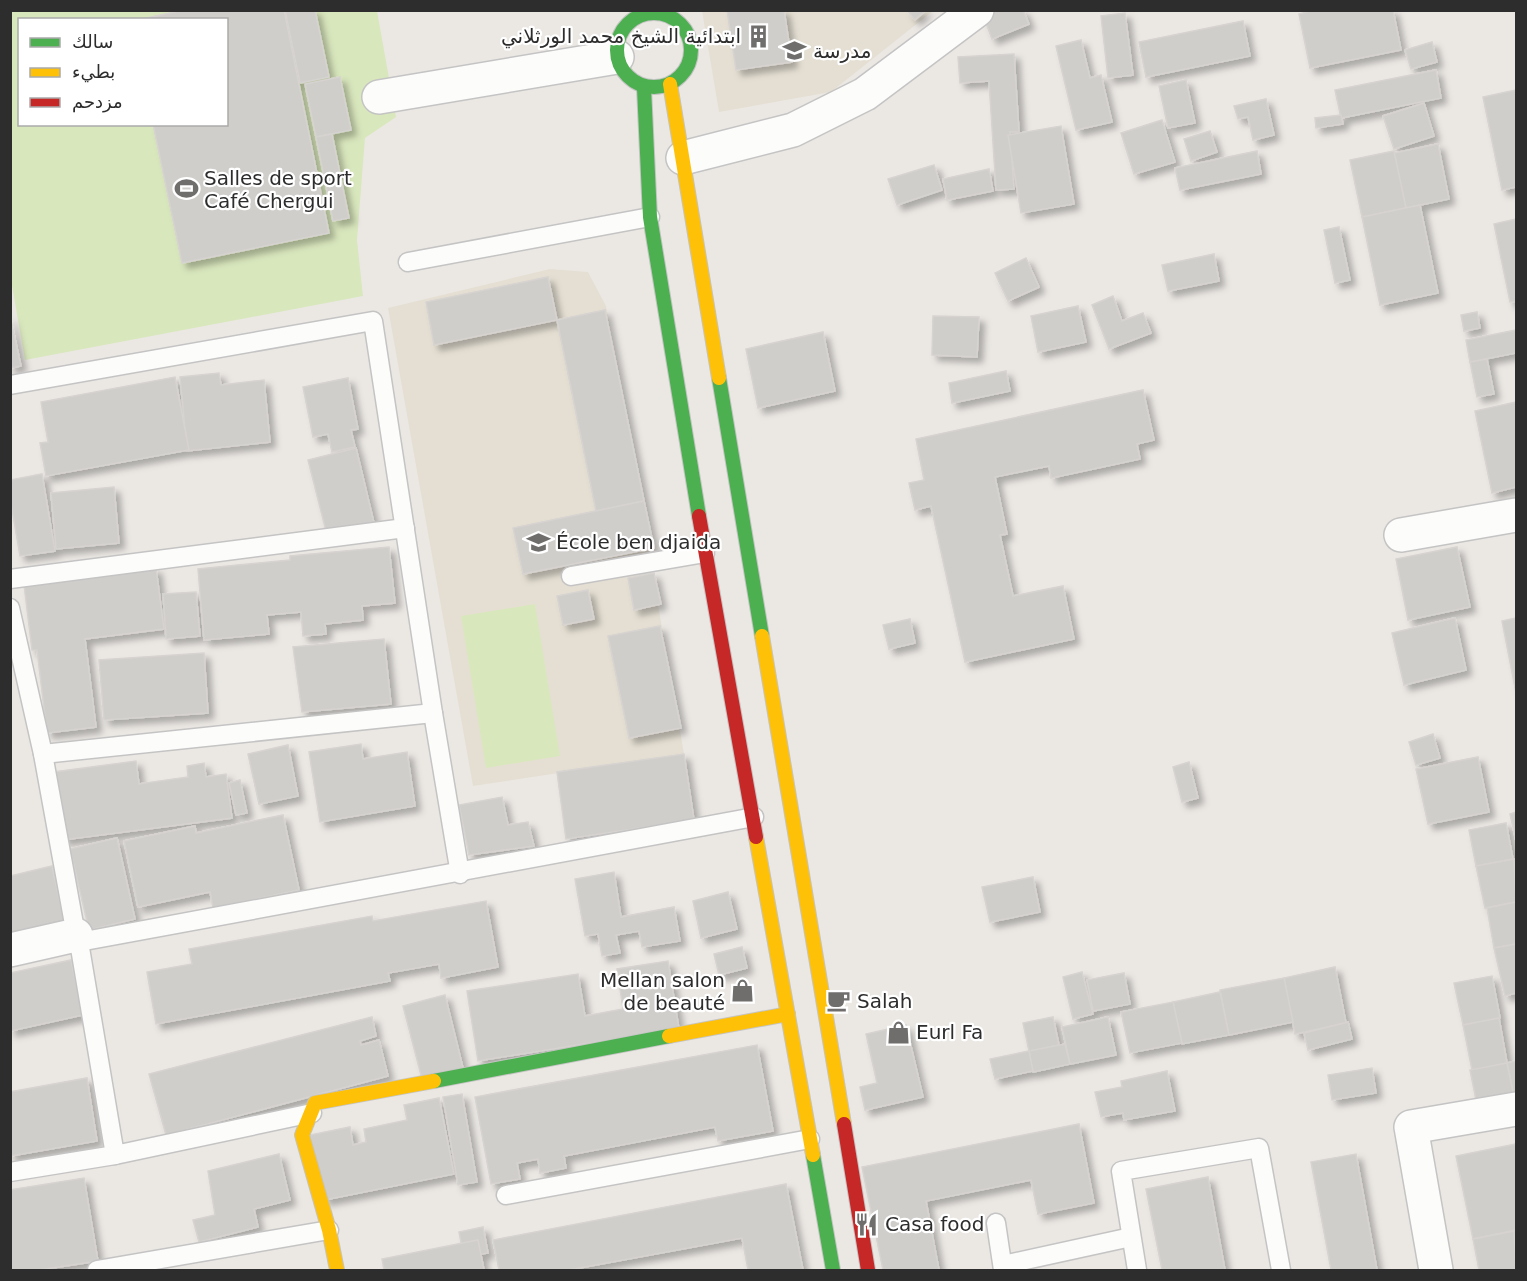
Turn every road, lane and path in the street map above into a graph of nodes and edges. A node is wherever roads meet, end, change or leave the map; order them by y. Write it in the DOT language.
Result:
graph roads {
  1 [pos="976,10"];
  2 [pos="643,13"];
  3 [pos="669,13"];
  4 [pos="617,57"];
  5 [pos="670,84"];
  6 [pos="644,88"];
  7 [pos="380,97"];
  8 [pos="683,158"];
  9 [pos="650,217"];
  10 [pos="408,262"];
  11 [pos="10,385"];
  12 [pos="1516,515"];
  13 [pos="405,528"];
  14 [pos="1401,535"];
  15 [pos="705,553"];
  16 [pos="571,576"];
  17 [pos="10,579"];
  18 [pos="10,608"];
  19 [pos="433,713"];
  20 [pos="43,754"];
  21 [pos="754,817"];
  22 [pos="460,874"];
  23 [pos="77,938"];
  24 [pos="10,950"];
  25 [pos="788,1014"];
  26 [pos="1516,1109"];
  27 [pos="312,1113"];
  28 [pos="810,1139"];
  29 [pos="115,1155"];
  30 [pos="10,1172"];
  31 [pos="506,1195"];
  32 [pos="996,1223"];
  33 [pos="329,1230"];
  34 [pos="1131,1237"];
  35 [pos="1003,1268"];
  36 [pos="97,1270"];
  37 [pos="337,1270"];
  38 [pos="833,1270"];
  39 [pos="868,1270"];
  40 [pos="1137,1270"];
  41 [pos="1281,1270"];
  42 [pos="1436,1270"];
  1 -- 8 [label="street"];
  2 -- 3 [label="main road"];
  2 -- 4 [label="main road"];
  3 -- 5 [label="main road"];
  4 -- 6 [label="main road"];
  4 -- 7 [label="street"];
  5 -- 6 [label="main road"];
  5 -- 8 [label="main road"];
  6 -- 9 [label="main road"];
  8 -- 39 [label="main road"];
  9 -- 10 [label="lane"];
  9 -- 15 [label="main road"];
  11 -- 13 [label="lane"];
  12 -- 14 [label="street"];
  13 -- 17 [label="lane"];
  13 -- 19 [label="lane"];
  15 -- 16 [label="lane"];
  15 -- 21 [label="main road"];
  18 -- 20 [label="lane"];
  19 -- 20 [label="lane"];
  19 -- 22 [label="lane"];
  20 -- 23 [label="lane"];
  21 -- 22 [label="lane"];
  21 -- 25 [label="main road"];
  22 -- 23 [label="lane"];
  23 -- 24 [label="street"];
  23 -- 29 [label="lane"];
  25 -- 27 [label="main road"];
  25 -- 28 [label="main road"];
  26 -- 42 [label="street"];
  27 -- 29 [label="lane"];
  27 -- 33 [label="main road"];
  28 -- 31 [label="lane"];
  28 -- 38 [label="main road"];
  29 -- 30 [label="lane"];
  32 -- 35 [label="lane"];
  33 -- 36 [label="lane"];
  33 -- 37 [label="main road"];
  34 -- 35 [label="lane"];
  34 -- 40 [label="lane"];
  34 -- 41 [label="lane"];
}
